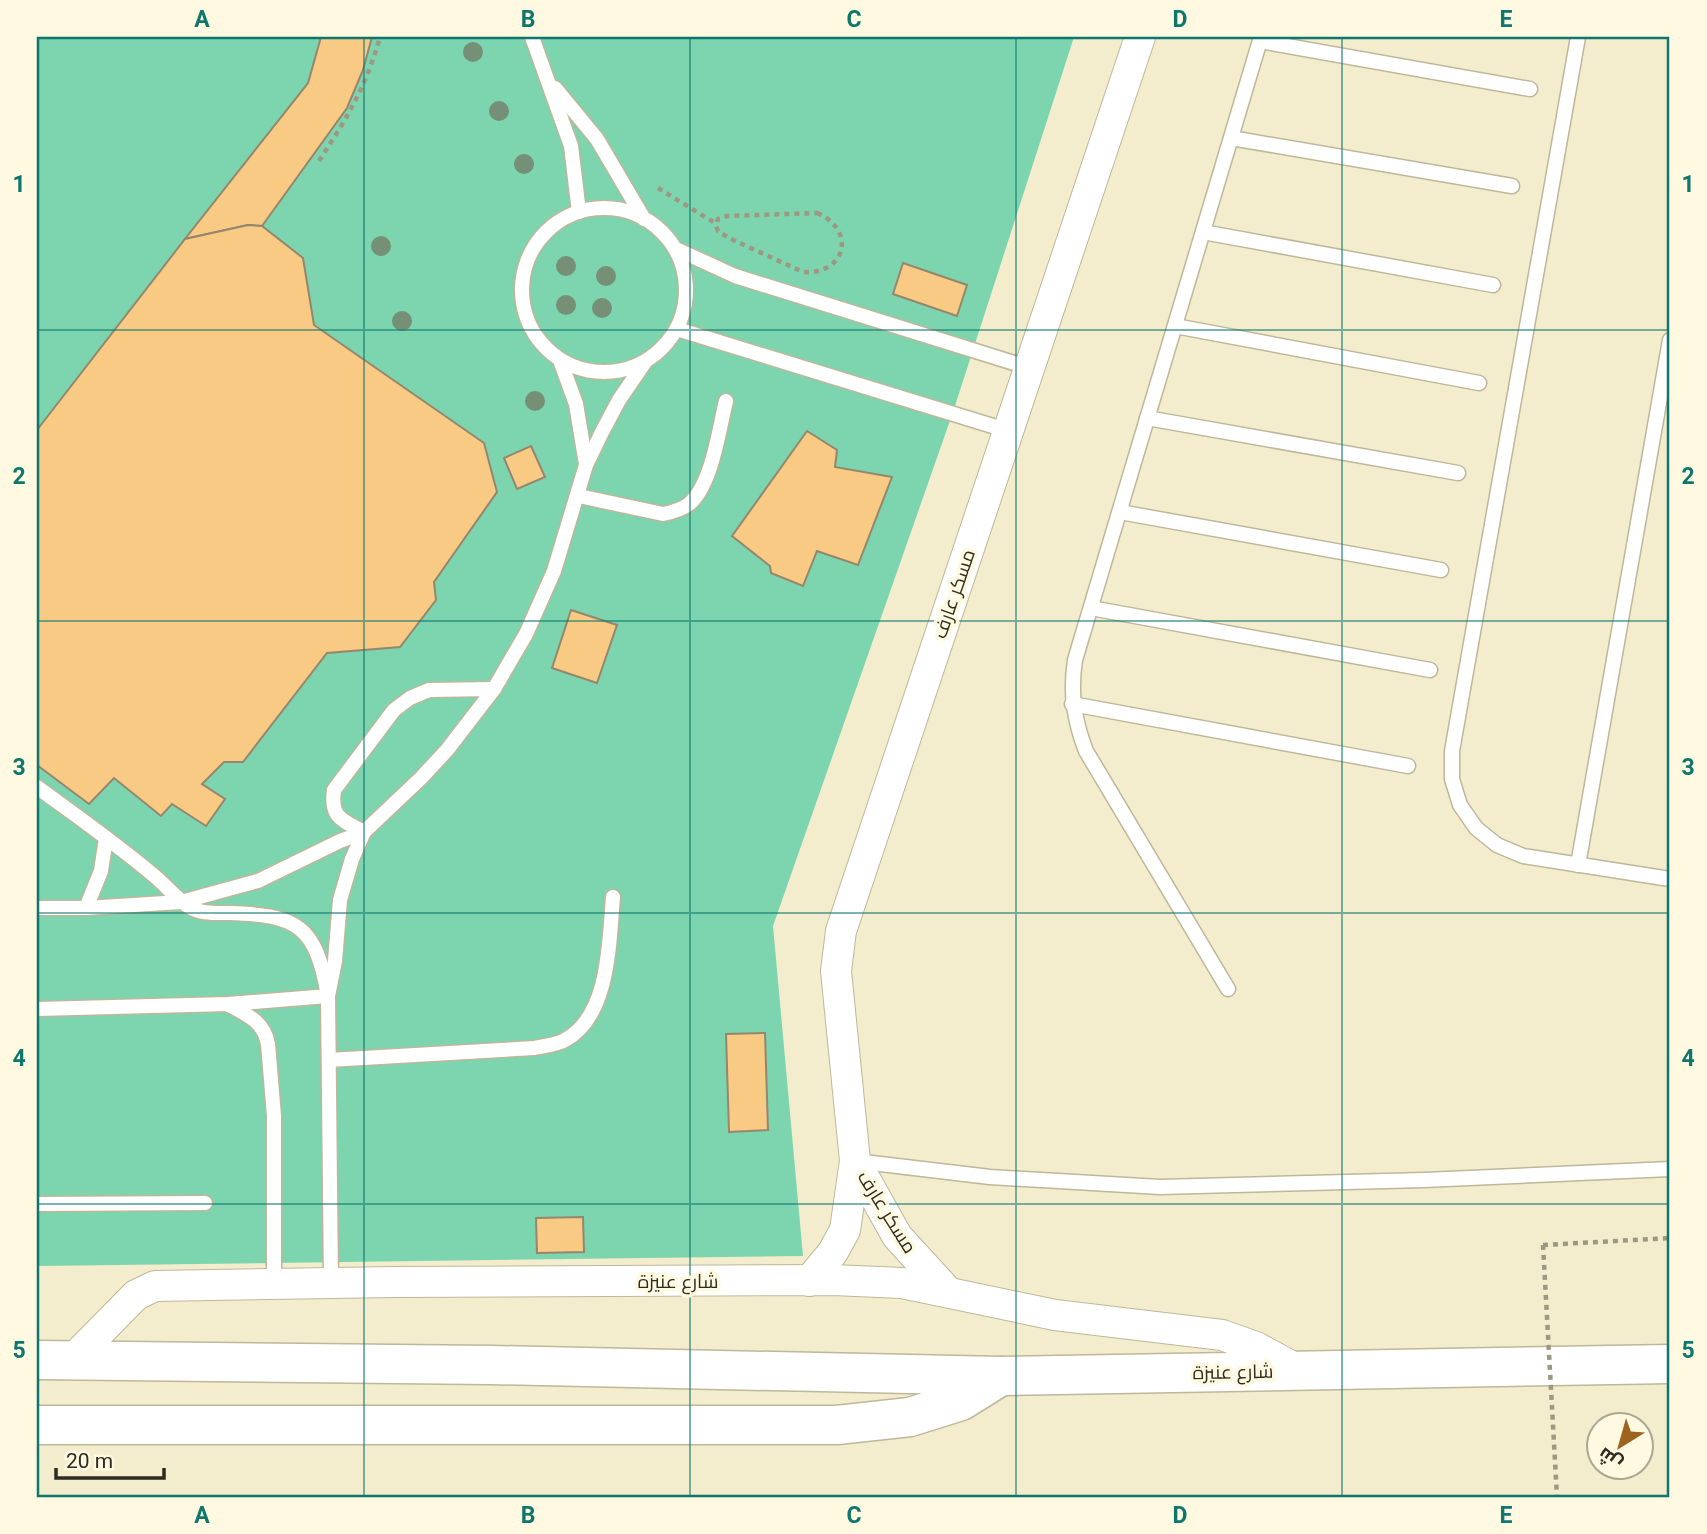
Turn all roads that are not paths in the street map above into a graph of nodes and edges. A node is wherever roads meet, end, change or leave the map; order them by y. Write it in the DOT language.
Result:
graph roads {
  1 [pos="532,37"];
  2 [pos="1140,37"];
  3 [pos="1578,37"];
  4 [pos="1260,39"];
  5 [pos="550,81"];
  6 [pos="1530,89"];
  7 [pos="1231,138"];
  8 [pos="1511,186"];
  9 [pos="579,212"];
  10 [pos="644,219"];
  11 [pos="1203,232"];
  12 [pos="676,249"];
  13 [pos="1493,285"];
  14 [pos="1175,326"];
  15 [pos="677,329"];
  16 [pos="1670,340"];
  17 [pos="560,360"];
  18 [pos="645,362"];
  19 [pos="1030,368"];
  20 [pos="1479,383"];
  21 [pos="726,401"];
  22 [pos="1147,418"];
  23 [pos="1009,431"];
  24 [pos="586,465"];
  25 [pos="1458,472"];
  26 [pos="579,496"];
  27 [pos="1120,512"];
  28 [pos="1441,570"];
  29 [pos="1091,608"];
  30 [pos="1430,670"];
  31 [pos="494,689"];
  32 [pos="1072,704"];
  33 [pos="1408,766"];
  34 [pos="37,787"];
  35 [pos="364,832"];
  36 [pos="106,838"];
  37 [pos="1578,865"];
  38 [pos="1670,879"];
  39 [pos="614,897"];
  40 [pos="181,902"];
  41 [pos="37,908"];
  42 [pos="86,908"];
  43 [pos="1228,989"];
  44 [pos="328,996"];
  45 [pos="228,1004"];
  46 [pos="37,1009"];
  47 [pos="329,1060"];
  48 [pos="855,1161"];
  49 [pos="1670,1169"];
  50 [pos="205,1203"];
  51 [pos="37,1204"];
  52 [pos="808,1281"];
  53 [pos="274,1283"];
  54 [pos="331,1283"];
  55 [pos="948,1292"];
  56 [pos="55,1360"];
  57 [pos="1670,1364"];
  58 [pos="1301,1371"];
  59 [pos="1001,1376"];
  60 [pos="37,1425"];
  1 -- 5 [label="lane"];
  2 -- 19 [label="street, مسكر عارف"];
  3 -- 37 [label="lane"];
  4 -- 6 [label="lane"];
  4 -- 7 [label="lane"];
  5 -- 9 [label="lane"];
  5 -- 10 [label="lane"];
  7 -- 8 [label="lane"];
  7 -- 11 [label="lane"];
  9 -- 10 [label="lane"];
  9 -- 17 [label="lane"];
  10 -- 12 [label="lane"];
  11 -- 13 [label="lane"];
  11 -- 14 [label="lane"];
  12 -- 15 [label="lane"];
  12 -- 19 [label="lane"];
  14 -- 20 [label="lane"];
  14 -- 22 [label="lane"];
  15 -- 18 [label="lane"];
  15 -- 23 [label="lane"];
  16 -- 37 [label="lane"];
  17 -- 18 [label="lane"];
  17 -- 24 [label="lane"];
  18 -- 24 [label="lane"];
  19 -- 23 [label="street, مسكر عارف"];
  21 -- 26 [label="lane"];
  22 -- 25 [label="lane"];
  22 -- 27 [label="lane"];
  23 -- 48 [label="street, مسكر عارف"];
  24 -- 26 [label="lane"];
  26 -- 31 [label="lane"];
  27 -- 28 [label="lane"];
  27 -- 29 [label="lane"];
  29 -- 30 [label="lane"];
  29 -- 32 [label="lane"];
  31 -- 35 [label="lane"];
  31 -- 35 [label="lane"];
  32 -- 33 [label="lane"];
  32 -- 43 [label="lane"];
  34 -- 36 [label="lane"];
  35 -- 40 [label="lane"];
  35 -- 44 [label="lane"];
  36 -- 40 [label="lane"];
  36 -- 42 [label="lane"];
  37 -- 38 [label="lane"];
  39 -- 47 [label="lane"];
  40 -- 42 [label="lane"];
  40 -- 44 [label="lane"];
  41 -- 42 [label="lane"];
  44 -- 45 [label="lane"];
  44 -- 47 [label="lane"];
  45 -- 46 [label="lane"];
  45 -- 53 [label="lane"];
  47 -- 54 [label="lane"];
  48 -- 49 [label="lane"];
  48 -- 52 [label="street, مسكر عارف"];
  48 -- 55 [label="street, مسكر عارف"];
  50 -- 51 [label="lane"];
  52 -- 54 [label="street, شارع عنيزة"];
  52 -- 55 [label="street, شارع عنيزة"];
  53 -- 54 [label="street, شارع عنيزة"];
  53 -- 56 [label="street, شارع عنيزة"];
  55 -- 58 [label="street, شارع عنيزة"];
  56 -- 59 [label="main road, شارع عنيزة"];
  57 -- 58 [label="main road, شارع عنيزة"];
  58 -- 59 [label="main road, شارع عنيزة"];
  59 -- 60 [label="main road"];
}
